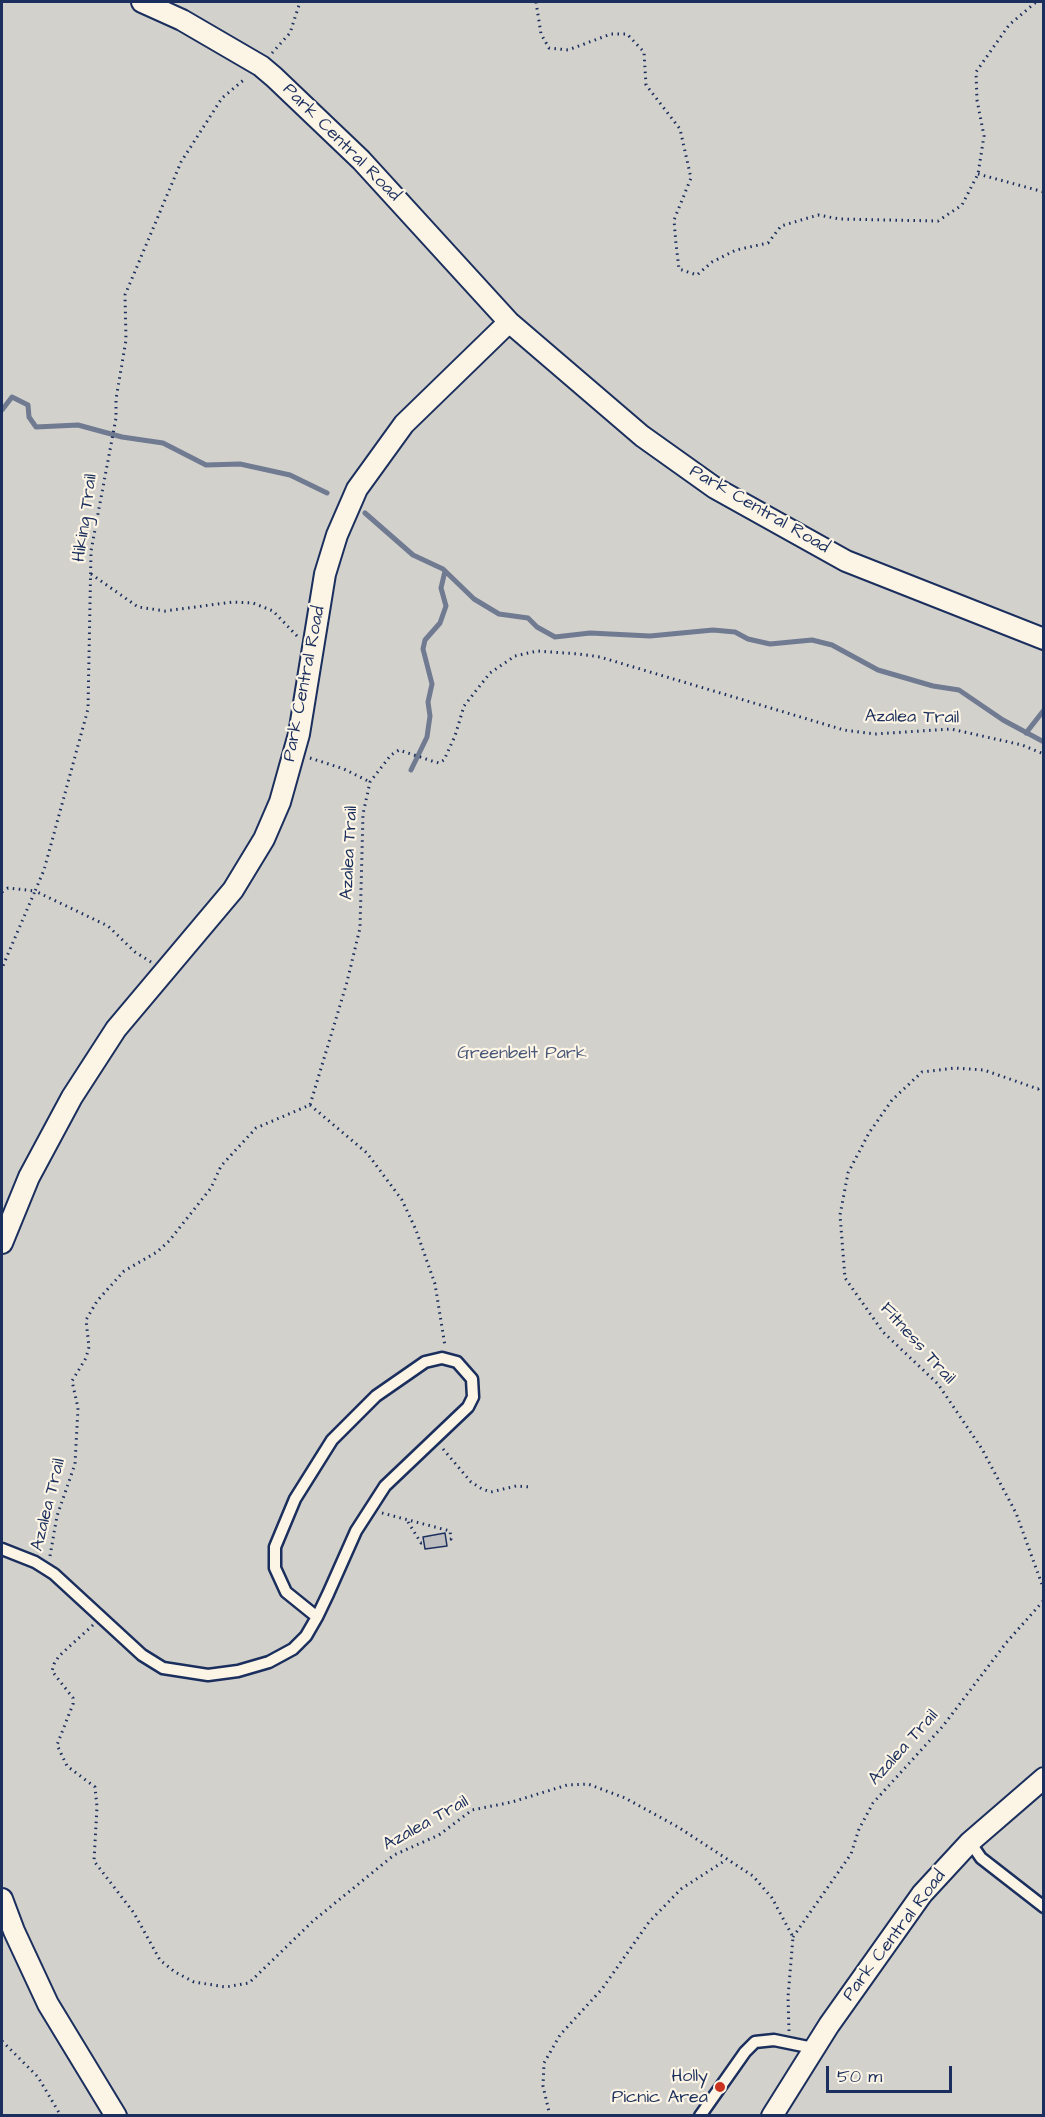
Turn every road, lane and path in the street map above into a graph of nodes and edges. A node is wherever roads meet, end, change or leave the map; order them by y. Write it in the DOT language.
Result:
graph roads {
  1 [pos="142,2"];
  2 [pos="300,2"];
  3 [pos="536,2"];
  4 [pos="1036,2"];
  5 [pos="261,66"];
  6 [pos="978,174"];
  7 [pos="1044,192"];
  8 [pos="509,322"];
  9 [pos="91,574"];
  10 [pos="1044,639"];
  11 [pos="313,650"];
  12 [pos="296,745"];
  13 [pos="1044,754"];
  14 [pos="370,782"];
  15 [pos="35,891"];
  16 [pos="2,892"];
  17 [pos="2,968"];
  18 [pos="165,971"];
  19 [pos="1044,1085"];
  20 [pos="310,1105"];
  21 [pos="2,1243"];
  22 [pos="449,1359"];
  23 [pos="435,1438"];
  24 [pos="531,1487"];
  25 [pos="371,1506"];
  26 [pos="408,1522"];
  27 [pos="446,1539"];
  28 [pos="424,1542"];
  29 [pos="2,1549"];
  30 [pos="47,1569"];
  31 [pos="1044,1590"];
  32 [pos="1044,1599"];
  33 [pos="317,1617"];
  34 [pos="102,1618"];
  35 [pos="1044,1779"];
  36 [pos="970,1842"];
  37 [pos="726,1860"];
  38 [pos="2,1899"];
  39 [pos="1044,1907"];
  40 [pos="793,1937"];
  41 [pos="2,2041"];
  42 [pos="789,2042"];
  43 [pos="813,2048"];
  44 [pos="61,2115"];
  45 [pos="116,2115"];
  46 [pos="550,2115"];
  47 [pos="700,2115"];
  48 [pos="772,2115"];
  1 -- 5 [label="street, Park Central Road"];
  2 -- 5 [label="path, Hiking Trail"];
  3 -- 6 [label="path"];
  4 -- 6 [label="path"];
  5 -- 8 [label="street, Park Central Road"];
  5 -- 9 [label="path, Hiking Trail"];
  6 -- 7 [label="path"];
  8 -- 10 [label="street, Park Central Road"];
  8 -- 11 [label="street, Park Central Road"];
  9 -- 11 [label="path"];
  9 -- 15 [label="path, Hiking Trail"];
  11 -- 12 [label="street, Park Central Road"];
  12 -- 14 [label="path"];
  12 -- 18 [label="street, Park Central Road"];
  13 -- 14 [label="path, Azalea Trail"];
  14 -- 20 [label="path, Azalea Trail"];
  15 -- 16 [label="path"];
  15 -- 17 [label="path, Hiking Trail"];
  15 -- 18 [label="path"];
  18 -- 21 [label="street, Park Central Road"];
  19 -- 31 [label="path, Fitness Trail"];
  20 -- 22 [label="path"];
  20 -- 30 [label="path, Azalea Trail"];
  22 -- 23 [label="lane"];
  22 -- 33 [label="lane"];
  23 -- 24 [label="path"];
  23 -- 25 [label="lane"];
  25 -- 26 [label="path"];
  25 -- 33 [label="lane"];
  26 -- 27 [label="path"];
  26 -- 28 [label="path"];
  29 -- 30 [label="lane"];
  30 -- 34 [label="lane"];
  32 -- 40 [label="path, Azalea Trail"];
  33 -- 34 [label="lane"];
  34 -- 37 [label="path, Azalea Trail"];
  35 -- 36 [label="street, Park Central Road"];
  36 -- 39 [label="lane"];
  36 -- 43 [label="street, Park Central Road"];
  37 -- 40 [label="path, Azalea Trail"];
  37 -- 46 [label="path"];
  38 -- 45 [label="street"];
  40 -- 42 [label="path"];
  41 -- 44 [label="path"];
  42 -- 43 [label="lane"];
  42 -- 47 [label="lane"];
  43 -- 48 [label="street, Park Central Road"];
}
